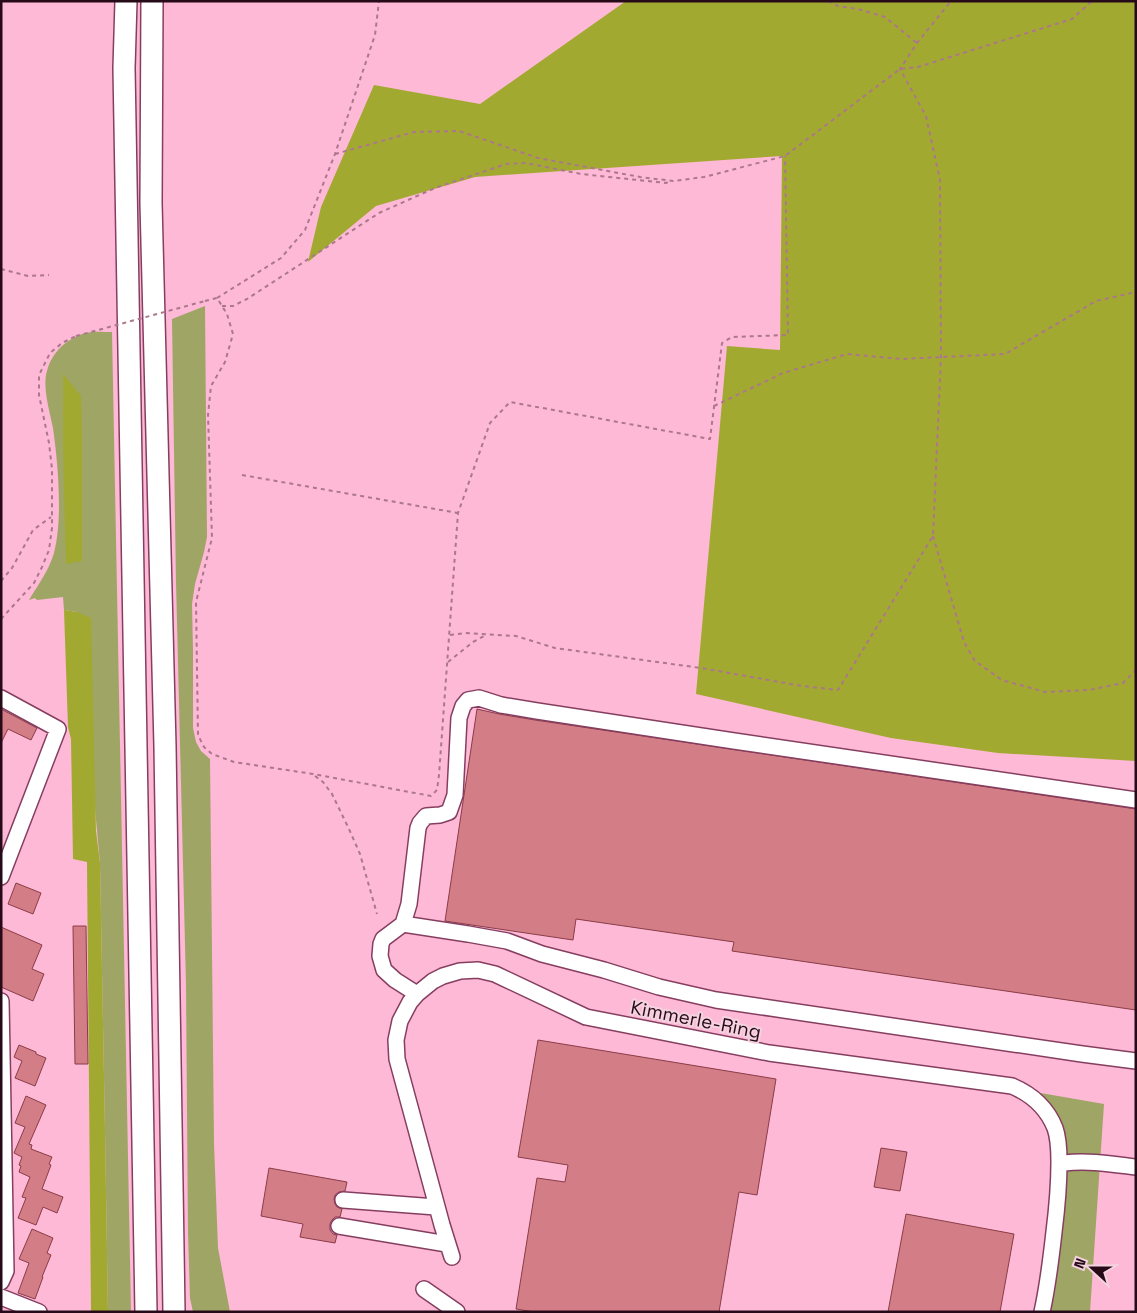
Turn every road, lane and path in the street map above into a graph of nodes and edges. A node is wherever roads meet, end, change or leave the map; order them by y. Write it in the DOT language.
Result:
graph roads {
  1 [pos="126,1"];
  2 [pos="152,1"];
  3 [pos="379,1"];
  4 [pos="828,1"];
  5 [pos="951,1"];
  6 [pos="1092,1"];
  7 [pos="917,43"];
  8 [pos="900,69"];
  9 [pos="336,154"];
  10 [pos="785,156"];
  11 [pos="668,181"];
  12 [pos="1,269"];
  13 [pos="48,275"];
  14 [pos="1136,292"];
  15 [pos="217,298"];
  16 [pos="222,306"];
  17 [pos="941,357"];
  18 [pos="714,406"];
  19 [pos="242,475"];
  20 [pos="458,513"];
  21 [pos="51,517"];
  22 [pos="932,536"];
  23 [pos="1,582"];
  24 [pos="1,619"];
  25 [pos="450,635"];
  26 [pos="486,635"];
  27 [pos="448,662"];
  28 [pos="1136,670"];
  29 [pos="1,698"];
  30 [pos="313,774"];
  31 [pos="1136,800"];
  32 [pos="1,876"];
  33 [pos="377,914"];
  34 [pos="403,924"];
  35 [pos="416,994"];
  36 [pos="1,1001"];
  37 [pos="1136,1061"];
  38 [pos="1064,1163"];
  39 [pos="1136,1167"];
  40 [pos="343,1200"];
  41 [pos="436,1207"];
  42 [pos="339,1226"];
  43 [pos="1,1282"];
  44 [pos="424,1289"];
  45 [pos="1,1297"];
  46 [pos="40,1312"];
  47 [pos="146,1312"];
  48 [pos="174,1312"];
  49 [pos="457,1312"];
  50 [pos="1042,1312"];
  1 -- 47 [label="highway"];
  2 -- 48 [label="highway"];
  3 -- 9 [label="path"];
  4 -- 7 [label="path"];
  5 -- 7 [label="path"];
  6 -- 8 [label="path"];
  7 -- 8 [label="path"];
  8 -- 10 [label="path"];
  8 -- 17 [label="path"];
  9 -- 11 [label="path"];
  9 -- 15 [label="path"];
  10 -- 11 [label="path"];
  10 -- 18 [label="path"];
  11 -- 16 [label="path"];
  12 -- 13 [label="path"];
  14 -- 17 [label="path"];
  15 -- 16 [label="path"];
  15 -- 21 [label="path, bridge"];
  16 -- 30 [label="path"];
  17 -- 18 [label="path"];
  17 -- 22 [label="path"];
  18 -- 20 [label="path"];
  19 -- 20 [label="path"];
  20 -- 25 [label="path"];
  21 -- 23 [label="path"];
  21 -- 24 [label="path"];
  22 -- 26 [label="path"];
  22 -- 28 [label="path"];
  25 -- 26 [label="path"];
  25 -- 27 [label="path"];
  26 -- 27 [label="path"];
  27 -- 30 [label="path"];
  29 -- 32 [label="street"];
  30 -- 33 [label="path"];
  31 -- 34 [label="street"];
  34 -- 35 [label="street"];
  34 -- 37 [label="street"];
  35 -- 41 [label="street, Kimmerle-Ring"];
  35 -- 50 [label="street, Kimmerle-Ring"];
  36 -- 43 [label="street"];
  38 -- 39 [label="street"];
  40 -- 41 [label="street"];
  41 -- 42 [label="street, Kimmerle-Ring"];
  44 -- 49 [label="street"];
  45 -- 46 [label="street"];
}
